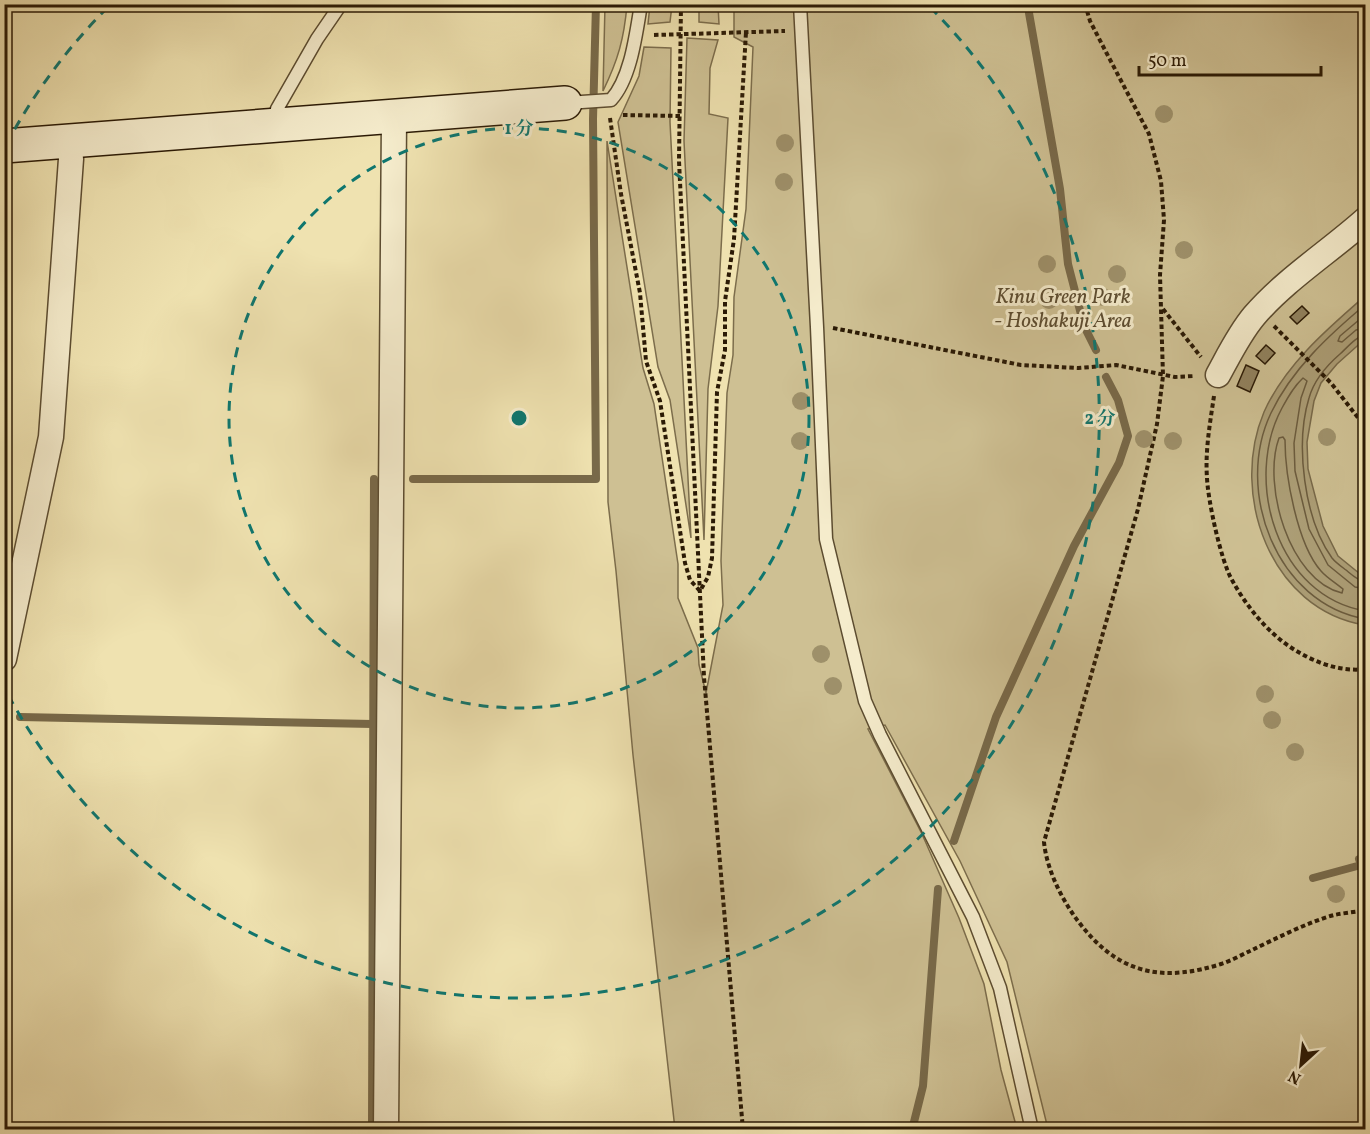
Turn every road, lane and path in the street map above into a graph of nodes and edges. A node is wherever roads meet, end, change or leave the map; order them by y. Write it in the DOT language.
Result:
graph roads {
  1 [pos="341,4"];
  2 [pos="641,4"];
  3 [pos="681,4"];
  4 [pos="800,4"];
  5 [pos="1085,4"];
  6 [pos="785,31"];
  7 [pos="746,32"];
  8 [pos="681,34"];
  9 [pos="669,35"];
  10 [pos="572,103"];
  11 [pos="610,114"];
  12 [pos="622,115"];
  13 [pos="680,116"];
  14 [pos="394,118"];
  15 [pos="274,126"];
  16 [pos="69,141"];
  17 [pos="4,146"];
  18 [pos="1365,219"];
  19 [pos="1162,308"];
  20 [pos="1259,311"];
  21 [pos="817,327"];
  22 [pos="1163,375"];
  23 [pos="1218,375"];
  24 [pos="1364,426"];
  25 [pos="700,591"];
  26 [pos="4,659"];
  27 [pos="1365,669"];
  28 [pos="1365,910"];
  29 [pos="386,1130"];
  30 [pos="743,1130"];
  31 [pos="1032,1130"];
  1 -- 15 [label="lane"];
  2 -- 10 [label="lane"];
  3 -- 8 [label="path"];
  4 -- 21 [label="lane"];
  5 -- 19 [label="path"];
  6 -- 7 [label="path"];
  7 -- 8 [label="path"];
  7 -- 25 [label="path"];
  8 -- 9 [label="path"];
  8 -- 13 [label="path"];
  10 -- 14 [label="street"];
  11 -- 25 [label="path"];
  12 -- 13 [label="path"];
  13 -- 25 [label="path"];
  14 -- 15 [label="street"];
  14 -- 29 [label="street"];
  15 -- 16 [label="street"];
  16 -- 17 [label="street"];
  16 -- 26 [label="street"];
  18 -- 20 [label="street"];
  19 -- 22 [label="path"];
  19 -- 23 [label="path"];
  20 -- 23 [label="street"];
  20 -- 24 [label="path"];
  21 -- 22 [label="path"];
  21 -- 31 [label="lane"];
  22 -- 23 [label="path"];
  22 -- 28 [label="path"];
  23 -- 27 [label="path"];
  25 -- 30 [label="path"];
}
